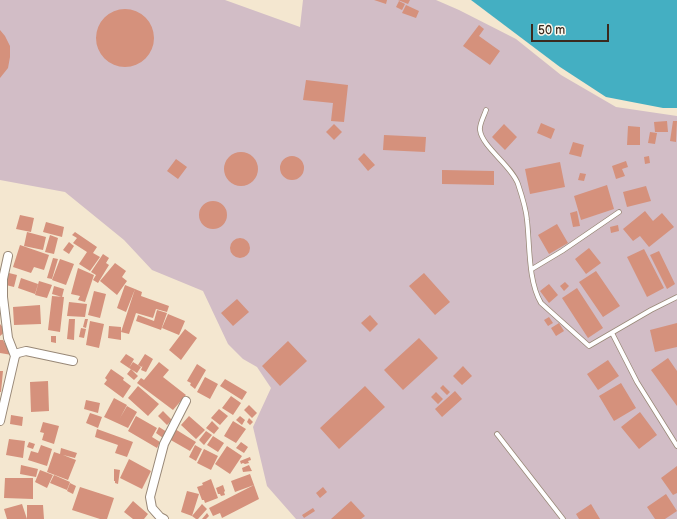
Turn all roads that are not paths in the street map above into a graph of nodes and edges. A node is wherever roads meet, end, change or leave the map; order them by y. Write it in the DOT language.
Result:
graph roads {
  1 [pos="486,110"];
  2 [pos="619,212"];
  3 [pos="8,256"];
  4 [pos="532,269"];
  5 [pos="677,297"];
  6 [pos="612,333"];
  7 [pos="16,356"];
  8 [pos="73,361"];
  9 [pos="186,401"];
  10 [pos="0,421"];
  11 [pos="497,434"];
  12 [pos="677,446"];
  13 [pos="164,519"];
  14 [pos="563,519"];
  1 -- 4 [label="lane"];
  2 -- 4 [label="lane"];
  3 -- 7 [label="street"];
  4 -- 6 [label="lane"];
  5 -- 6 [label="lane"];
  6 -- 12 [label="lane"];
  7 -- 8 [label="street"];
  7 -- 10 [label="street"];
  9 -- 13 [label="street"];
  11 -- 14 [label="lane"];
}
